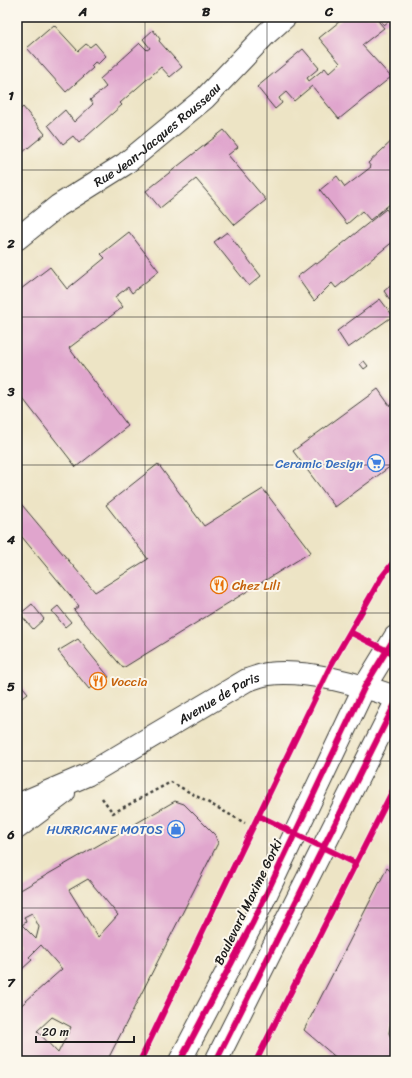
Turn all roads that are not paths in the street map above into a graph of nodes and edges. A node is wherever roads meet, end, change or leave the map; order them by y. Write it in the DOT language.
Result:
graph roads {
  1 [pos="285,17"];
  2 [pos="17,239"];
  3 [pos="395,637"];
  4 [pos="365,686"];
  5 [pos="395,697"];
  6 [pos="395,704"];
  7 [pos="87,775"];
  8 [pos="17,805"];
  9 [pos="17,828"];
  10 [pos="180,1061"];
  11 [pos="216,1061"];
  1 -- 2 [label="main road, Rue Jean-Jacques Rousseau"];
  3 -- 4 [label="main road"];
  4 -- 5 [label="main road, Avenue de Paris"];
  4 -- 7 [label="main road, Avenue de Paris"];
  4 -- 10 [label="main road, Boulevard Maxime Gorki"];
  6 -- 11 [label="main road"];
  7 -- 8 [label="main road, Avenue de Paris"];
  7 -- 9 [label="main road, Avenue de Paris"];
}
